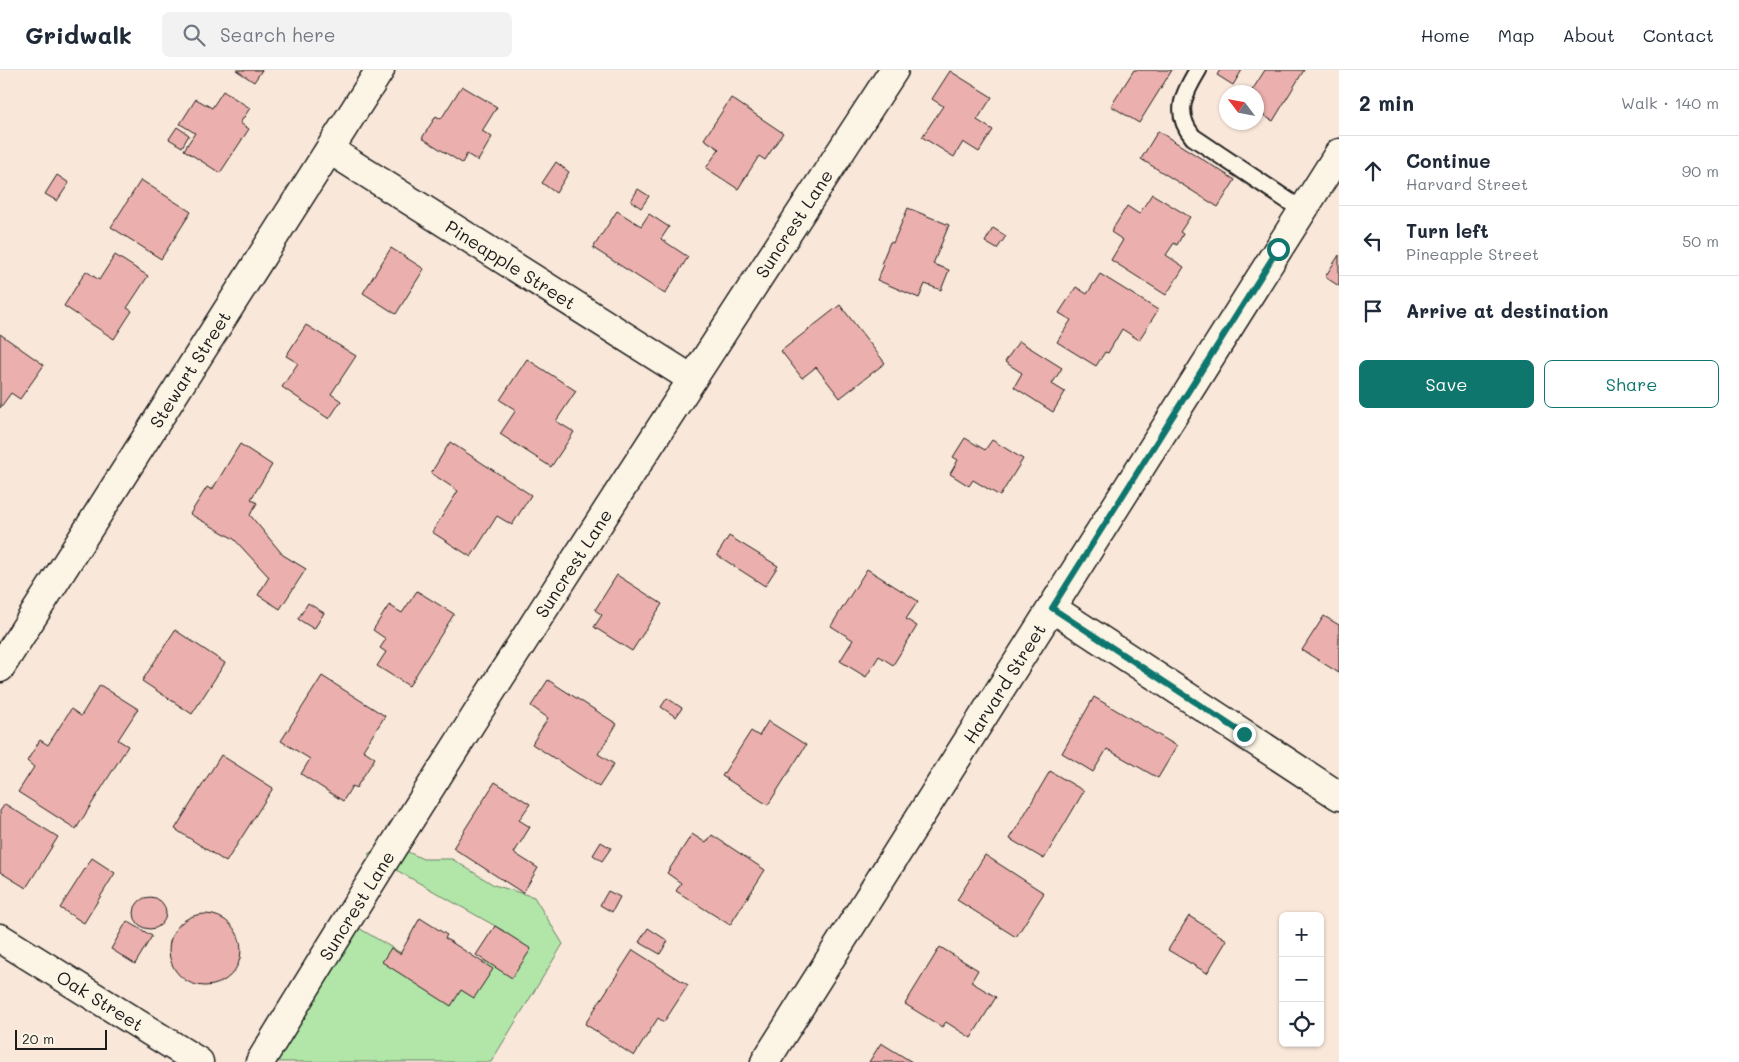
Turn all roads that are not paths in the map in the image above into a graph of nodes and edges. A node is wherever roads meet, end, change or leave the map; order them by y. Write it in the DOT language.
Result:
graph roads {
  1 [pos="380,70"];
  2 [pos="894,70"];
  3 [pos="1198,70"];
  4 [pos="330,150"];
  5 [pos="1339,153"];
  6 [pos="1302,210"];
  7 [pos="692,379"];
  8 [pos="1052,608"];
  9 [pos="0,668"];
  10 [pos="1339,796"];
  11 [pos="0,938"];
  12 [pos="199,1062"];
  13 [pos="260,1062"];
  14 [pos="765,1062"];
  1 -- 4 [label="street, Stewart Street"];
  2 -- 7 [label="street, Suncrest Lane"];
  3 -- 6 [label="lane"];
  4 -- 7 [label="street, Pineapple Street"];
  4 -- 9 [label="street, Stewart Street"];
  5 -- 6 [label="street, Harvard Street"];
  6 -- 8 [label="street, Harvard Street"];
  7 -- 13 [label="street, Suncrest Lane"];
  8 -- 10 [label="street"];
  8 -- 14 [label="street, Harvard Street"];
  11 -- 12 [label="street, Oak Street"];
}
